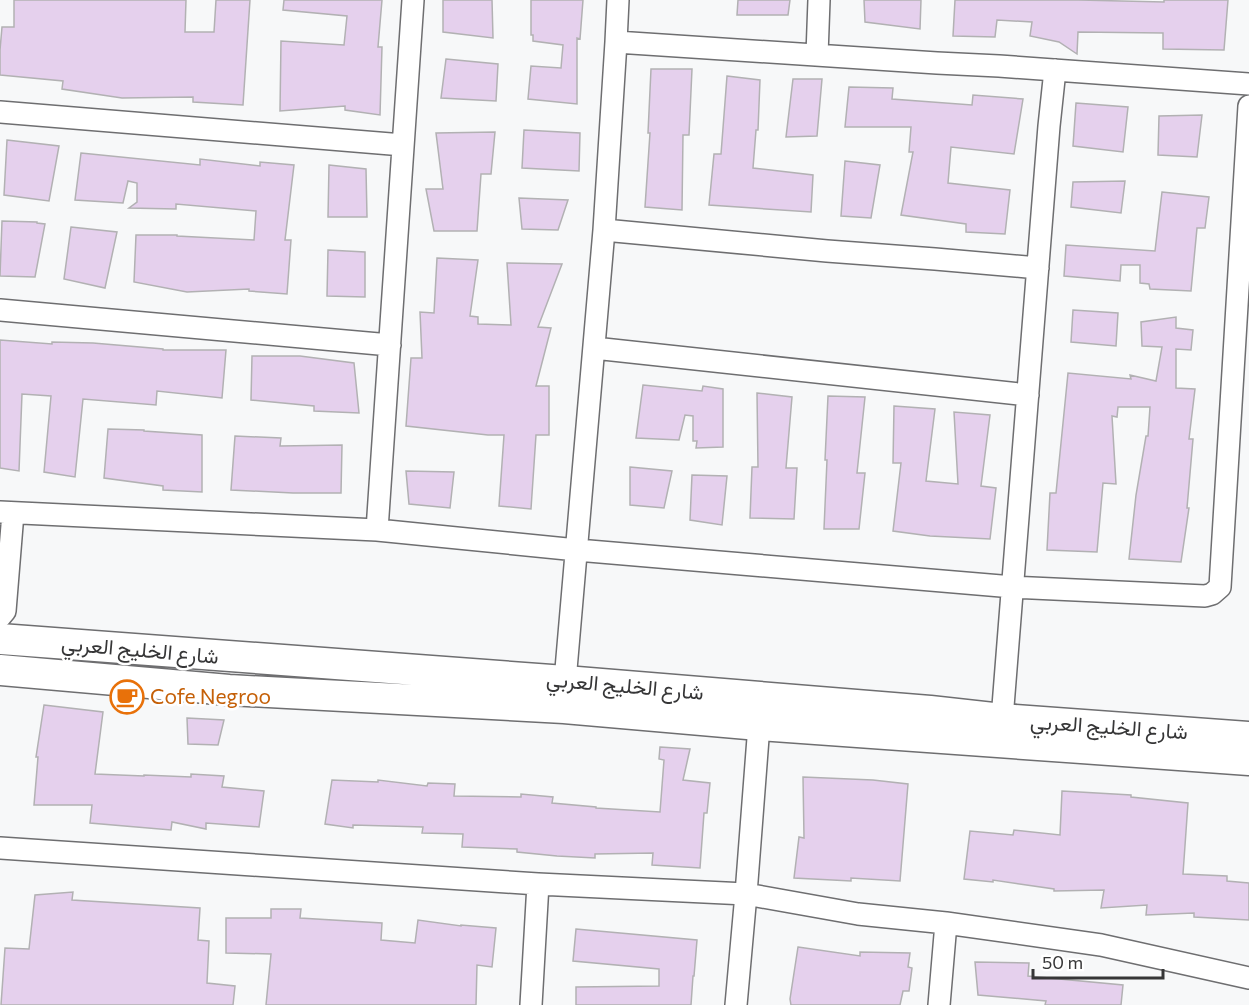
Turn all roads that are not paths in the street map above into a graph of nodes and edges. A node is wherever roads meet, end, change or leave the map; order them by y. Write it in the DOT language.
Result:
graph roads {
  1 [pos="413,0"];
  2 [pos="618,0"];
  3 [pos="819,0"];
  4 [pos="616,42"];
  5 [pos="817,55"];
  6 [pos="1055,70"];
  7 [pos="1249,84"];
  8 [pos="1249,106"];
  9 [pos="0,112"];
  10 [pos="403,145"];
  11 [pos="604,230"];
  12 [pos="1038,268"];
  13 [pos="0,310"];
  14 [pos="390,345"];
  15 [pos="594,348"];
  16 [pos="1028,395"];
  17 [pos="6,512"];
  18 [pos="377,530"];
  19 [pos="577,550"];
  20 [pos="1013,587"];
  21 [pos="8,627"];
  22 [pos="234,657"];
  23 [pos="0,670"];
  24 [pos="565,681"];
  25 [pos="229,690"];
  26 [pos="1002,718"];
  27 [pos="759,725"];
  28 [pos="1249,738"];
  29 [pos="1249,760"];
  30 [pos="0,848"];
  31 [pos="538,884"];
  32 [pos="746,894"];
  33 [pos="946,923"];
  34 [pos="1249,978"];
  35 [pos="531,1005"];
  36 [pos="736,1005"];
  37 [pos="939,1005"];
  1 -- 10 [label="street"];
  2 -- 4 [label="street"];
  3 -- 5 [label="street"];
  4 -- 5 [label="street"];
  4 -- 11 [label="street"];
  5 -- 6 [label="street"];
  6 -- 7 [label="street"];
  6 -- 12 [label="street"];
  8 -- 20 [label="street"];
  9 -- 10 [label="street"];
  10 -- 14 [label="street"];
  11 -- 12 [label="street"];
  11 -- 15 [label="street"];
  12 -- 16 [label="street"];
  13 -- 14 [label="street"];
  14 -- 18 [label="street"];
  15 -- 16 [label="street"];
  15 -- 19 [label="street"];
  16 -- 20 [label="street"];
  17 -- 18 [label="street"];
  17 -- 21 [label="street"];
  18 -- 19 [label="street"];
  19 -- 20 [label="street"];
  19 -- 24 [label="street"];
  20 -- 26 [label="street"];
  21 -- 22 [label="main road, شارع الخليج العربي"];
  22 -- 24 [label="main road, شارع الخليج العربي"];
  22 -- 25 [label="main road"];
  23 -- 25 [label="main road, شارع الخليج العربي"];
  24 -- 26 [label="main road, شارع الخليج العربي"];
  25 -- 27 [label="main road, شارع الخليج العربي"];
  26 -- 28 [label="main road, شارع الخليج العربي"];
  27 -- 29 [label="main road, شارع الخليج العربي"];
  27 -- 32 [label="street"];
  30 -- 31 [label="street"];
  31 -- 32 [label="street"];
  31 -- 35 [label="street"];
  32 -- 33 [label="street"];
  32 -- 36 [label="street"];
  33 -- 34 [label="street"];
  33 -- 37 [label="street"];
}
